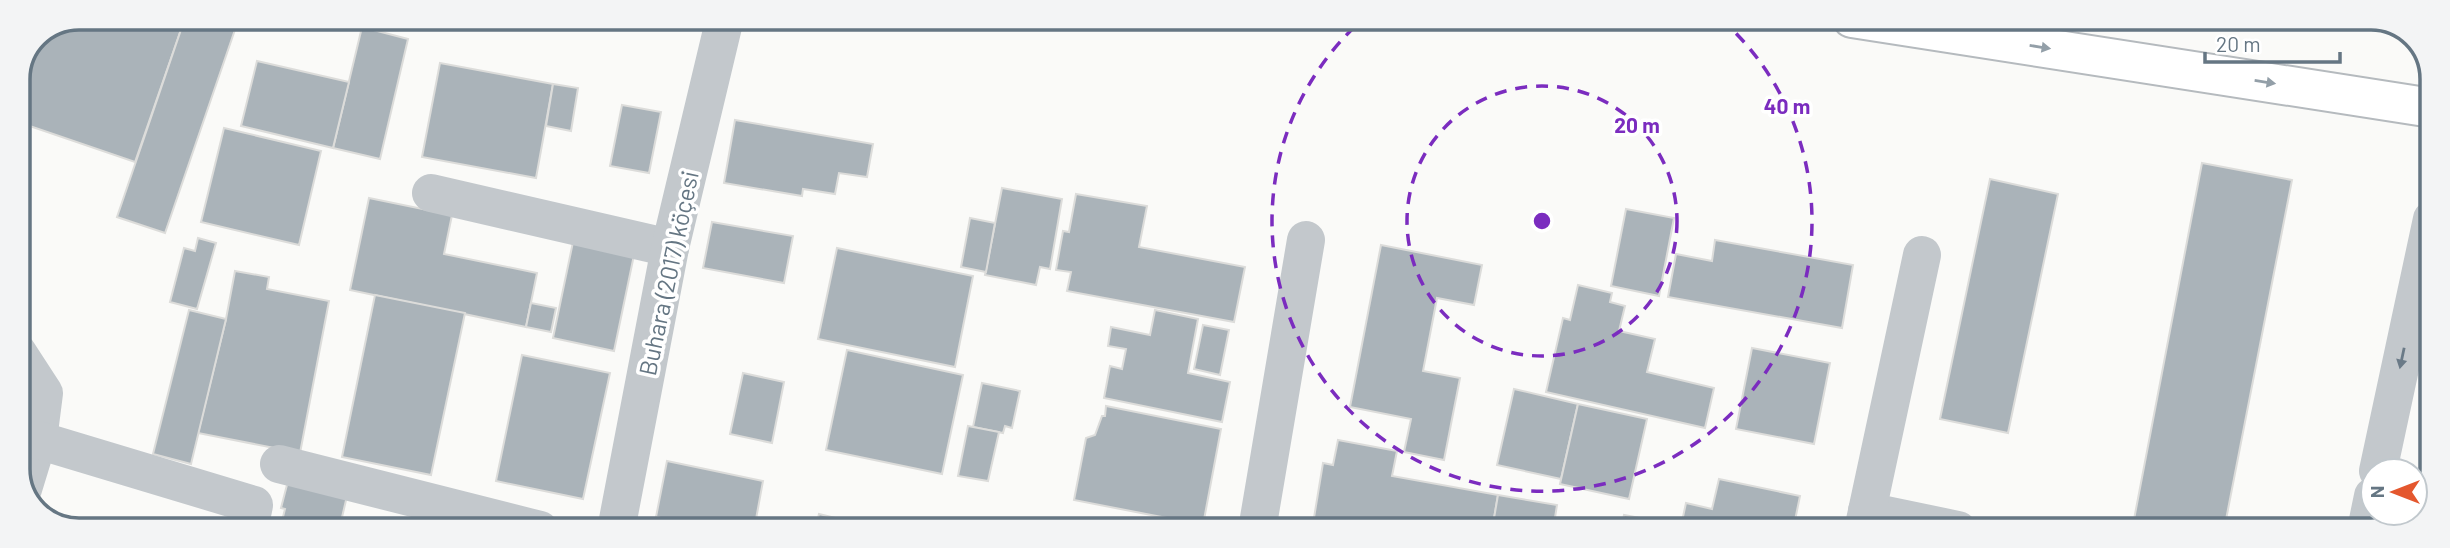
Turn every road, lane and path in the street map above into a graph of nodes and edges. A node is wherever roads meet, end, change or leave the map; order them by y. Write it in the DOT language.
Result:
graph roads {
  1 [pos="722,30"];
  2 [pos="1929,30"];
  3 [pos="2420,106"];
  4 [pos="430,193"];
  5 [pos="1306,240"];
  6 [pos="670,248"];
  7 [pos="1922,255"];
  8 [pos="2420,275"];
  9 [pos="30,371"];
  10 [pos="38,440"];
  11 [pos="2381,457"];
  12 [pos="279,464"];
  13 [pos="30,466"];
  14 [pos="251,518"];
  15 [pos="493,518"];
  16 [pos="618,518"];
  17 [pos="1259,518"];
  18 [pos="1866,518"];
  1 -- 6 [label="street, Buhara (2017) köçesi"];
  2 -- 3 [label="main road, one-way"];
  4 -- 6 [label="street"];
  5 -- 17 [label="street"];
  6 -- 16 [label="street, Buhara (2017) köçesi"];
  7 -- 18 [label="street"];
  8 -- 11 [label="street, one-way"];
  9 -- 10 [label="street"];
  10 -- 13 [label="street"];
  10 -- 14 [label="street"];
  12 -- 15 [label="street"];
}
